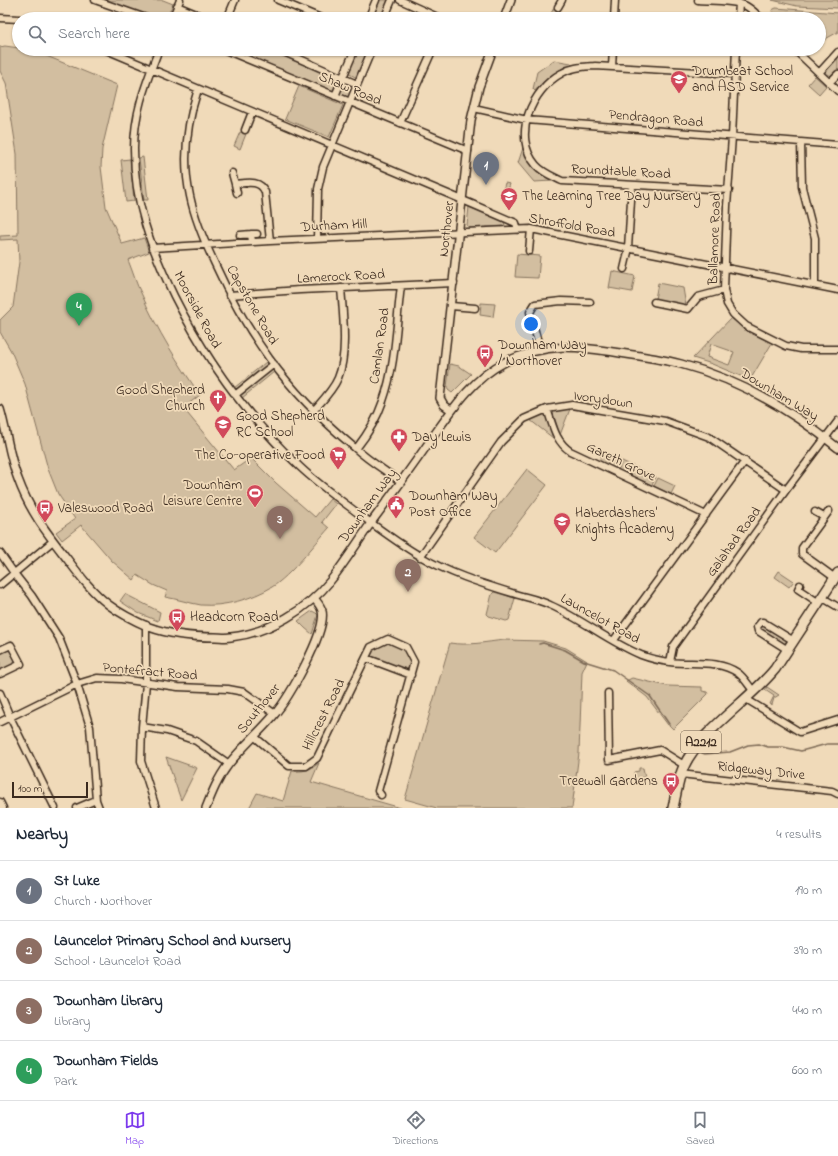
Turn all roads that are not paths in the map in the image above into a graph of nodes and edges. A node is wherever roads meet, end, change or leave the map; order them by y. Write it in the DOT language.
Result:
graph roads {
  1 [pos="95,0"];
  2 [pos="235,0"];
  3 [pos="278,0"];
  4 [pos="376,0"];
  5 [pos="392,0"];
  6 [pos="400,0"];
  7 [pos="511,0"];
  8 [pos="562,0"];
  9 [pos="615,0"];
  10 [pos="698,0"];
  11 [pos="179,3"];
  12 [pos="740,4"];
  13 [pos="558,7"];
  14 [pos="129,12"];
  15 [pos="195,12"];
  16 [pos="229,12"];
  17 [pos="306,12"];
  18 [pos="371,12"];
  19 [pos="387,12"];
  20 [pos="427,12"];
  21 [pos="507,12"];
  22 [pos="614,12"];
  23 [pos="739,12"];
  24 [pos="754,12"];
  25 [pos="0,18"];
  26 [pos="12,19"];
  27 [pos="838,52"];
  28 [pos="121,56"];
  29 [pos="157,56"];
  30 [pos="240,56"];
  31 [pos="294,56"];
  32 [pos="352,56"];
  33 [pos="369,56"];
  34 [pos="430,56"];
  35 [pos="490,56"];
  36 [pos="613,56"];
  37 [pos="736,56"];
  38 [pos="801,56"];
  39 [pos="612,68"];
  40 [pos="152,69"];
  41 [pos="819,73"];
  42 [pos="735,74"];
  43 [pos="838,74"];
  44 [pos="343,77"];
  45 [pos="830,82"];
  46 [pos="357,84"];
  47 [pos="198,89"];
  48 [pos="838,91"];
  49 [pos="335,96"];
  50 [pos="349,102"];
  51 [pos="474,108"];
  52 [pos="252,112"];
  53 [pos="527,120"];
  54 [pos="400,123"];
  55 [pos="245,130"];
  56 [pos="732,137"];
  57 [pos="801,143"];
  58 [pos="332,145"];
  59 [pos="838,145"];
  60 [pos="468,151"];
  61 [pos="232,173"];
  62 [pos="234,184"];
  63 [pos="632,185"];
  64 [pos="729,190"];
  65 [pos="236,193"];
  66 [pos="463,200"];
  67 [pos="531,229"];
  68 [pos="518,230"];
  69 [pos="460,232"];
  70 [pos="240,234"];
  71 [pos="317,239"];
  72 [pos="270,241"];
  73 [pos="252,242"];
  74 [pos="206,244"];
  75 [pos="152,248"];
  76 [pos="628,248"];
  77 [pos="528,251"];
  78 [pos="725,268"];
  79 [pos="624,269"];
  80 [pos="454,283"];
  81 [pos="815,285"];
  82 [pos="401,286"];
  83 [pos="341,288"];
  84 [pos="724,290"];
  85 [pos="838,290"];
  86 [pos="229,295"];
  87 [pos="590,302"];
  88 [pos="654,302"];
  89 [pos="451,306"];
  90 [pos="475,308"];
  91 [pos="838,349"];
  92 [pos="540,350"];
  93 [pos="274,364"];
  94 [pos="235,395"];
  95 [pos="0,409"];
  96 [pos="547,409"];
  97 [pos="314,410"];
  98 [pos="451,410"];
  99 [pos="838,421"];
  100 [pos="825,438"];
  101 [pos="838,448"];
  102 [pos="356,449"];
  103 [pos="745,461"];
  104 [pos="401,482"];
  105 [pos="786,490"];
  106 [pos="829,511"];
  107 [pos="816,512"];
  108 [pos="706,515"];
  109 [pos="824,517"];
  110 [pos="371,523"];
  111 [pos="53,542"];
  112 [pos="0,553"];
  113 [pos="420,557"];
  114 [pos="14,573"];
  115 [pos="837,575"];
  116 [pos="0,585"];
  117 [pos="798,589"];
  118 [pos="314,598"];
  119 [pos="821,600"];
  120 [pos="838,607"];
  121 [pos="146,625"];
  122 [pos="614,640"];
  123 [pos="794,641"];
  124 [pos="0,650"];
  125 [pos="788,650"];
  126 [pos="366,658"];
  127 [pos="670,662"];
  128 [pos="0,674"];
  129 [pos="411,675"];
  130 [pos="146,683"];
  131 [pos="77,684"];
  132 [pos="608,692"];
  133 [pos="754,692"];
  134 [pos="0,693"];
  135 [pos="746,699"];
  136 [pos="275,714"];
  137 [pos="10,717"];
  138 [pos="838,720"];
  139 [pos="0,722"];
  140 [pos="142,727"];
  141 [pos="254,737"];
  142 [pos="229,764"];
  143 [pos="684,765"];
  144 [pos="680,774"];
  145 [pos="838,794"];
  146 [pos="381,795"];
  147 [pos="96,800"];
  148 [pos="0,802"];
  149 [pos="3,808"];
  150 [pos="55,808"];
  151 [pos="76,808"];
  152 [pos="99,808"];
  153 [pos="156,808"];
  154 [pos="206,808"];
  155 [pos="673,808"];
  1 -- 14 [label="street"];
  2 -- 16 [label="street"];
  3 -- 17 [label="street"];
  4 -- 18 [label="street"];
  5 -- 19 [label="street"];
  6 -- 20 [label="street"];
  7 -- 21 [label="street"];
  8 -- 13 [label="street"];
  9 -- 22 [label="street"];
  10 -- 12 [label="street"];
  11 -- 15 [label="street"];
  12 -- 23 [label="street"];
  12 -- 24 [label="street"];
  25 -- 26 [label="street"];
  27 -- 41 [label="street"];
  28 -- 40 [label="street, Shroffold Road"];
  29 -- 40 [label="street, Moorside Road"];
  30 -- 49 [label="street, Shaw Road"];
  31 -- 44 [label="street"];
  32 -- 44 [label="street"];
  33 -- 46 [label="street"];
  34 -- 54 [label="street"];
  35 -- 51 [label="street, Northover"];
  36 -- 39 [label="street"];
  37 -- 42 [label="street, Ballamore Road"];
  38 -- 41 [label="street"];
  39 -- 42 [label="street, Roundtable Road"];
  39 -- 53 [label="street, Roundtable Road"];
  40 -- 47 [label="street, Shroffold Road"];
  40 -- 75 [label="street, Moorside Road"];
  41 -- 45 [label="street"];
  42 -- 56 [label="street, Ballamore Road"];
  43 -- 45 [label="street"];
  44 -- 46 [label="street"];
  44 -- 49 [label="street"];
  45 -- 48 [label="street"];
  46 -- 50 [label="street"];
  47 -- 52 [label="street, Shroffold Road"];
  47 -- 74 [label="street, Capstone Road"];
  49 -- 50 [label="street, Shaw Road"];
  50 -- 54 [label="street, Shaw Road"];
  50 -- 58 [label="street"];
  51 -- 53 [label="street, Pendragon Road"];
  51 -- 60 [label="street, Northover"];
  52 -- 55 [label="street"];
  52 -- 58 [label="street, Shroffold Road"];
  53 -- 56 [label="street, Pendragon Road"];
  53 -- 63 [label="street, Roundtable Road"];
  54 -- 60 [label="street, Shaw Road"];
  56 -- 57 [label="street, Pendragon Road"];
  56 -- 64 [label="street, Ballamore Road"];
  57 -- 59 [label="street, Pendragon Road"];
  57 -- 81 [label="street"];
  58 -- 66 [label="street, Shroffold Road"];
  58 -- 71 [label="street"];
  60 -- 66 [label="street, Northover"];
  61 -- 62 [label="street"];
  62 -- 65 [label="street"];
  62 -- 72 [label="street"];
  63 -- 64 [label="street, Roundtable Road"];
  63 -- 76 [label="street"];
  64 -- 78 [label="street, Ballamore Road"];
  66 -- 68 [label="street, Shroffold Road"];
  66 -- 69 [label="street, Northover"];
  67 -- 68 [label="street, Shroffold Road"];
  67 -- 76 [label="street, Shroffold Road"];
  67 -- 77 [label="street"];
  68 -- 69 [label="street, Durham Hill"];
  69 -- 71 [label="street, Durham Hill"];
  69 -- 80 [label="street, Northover"];
  70 -- 73 [label="street"];
  71 -- 72 [label="street, Durham Hill"];
  72 -- 73 [label="street, Durham Hill"];
  73 -- 74 [label="street, Durham Hill"];
  74 -- 75 [label="street, Durham Hill"];
  74 -- 86 [label="street, Capstone Road"];
  75 -- 94 [label="street, Moorside Road"];
  76 -- 78 [label="street, Shroffold Road"];
  76 -- 79 [label="street"];
  78 -- 81 [label="street, Shroffold Road"];
  78 -- 84 [label="street, Ballamore Road"];
  80 -- 82 [label="street, Lamerock Road"];
  80 -- 89 [label="street, Northover"];
  81 -- 85 [label="street, Shroffold Road"];
  82 -- 83 [label="street, Lamerock Road"];
  82 -- 102 [label="street, Camlan Road"];
  83 -- 86 [label="street, Lamerock Road"];
  83 -- 97 [label="street"];
  84 -- 88 [label="street"];
  84 -- 91 [label="street, Ballamore Road"];
  86 -- 93 [label="street, Capstone Road"];
  87 -- 92 [label="street"];
  89 -- 90 [label="street"];
  89 -- 98 [label="street, Northover"];
  92 -- 98 [label="street, Downham Way"];
  92 -- 100 [label="street, Downham Way"];
  93 -- 94 [label="street"];
  93 -- 97 [label="street, Capstone Road"];
  94 -- 110 [label="street, Moorside Road"];
  95 -- 111 [label="street, Downham Way"];
  96 -- 103 [label="street, Ivorydown"];
  96 -- 108 [label="street, Gareth Grove"];
  96 -- 113 [label="street, Ivorydown"];
  97 -- 102 [label="street, Capstone Road"];
  98 -- 104 [label="street, Downham Way"];
  99 -- 100 [label="street, Galahad Road"];
  100 -- 101 [label="street, Downham Way"];
  100 -- 105 [label="street, Galahad Road"];
  102 -- 104 [label="street, Capstone Road"];
  103 -- 105 [label="street, Ivorydown"];
  103 -- 108 [label="street"];
  104 -- 110 [label="street, Downham Way"];
  105 -- 127 [label="street, Galahad Road"];
  106 -- 109 [label="street"];
  107 -- 109 [label="street"];
  108 -- 122 [label="street"];
  109 -- 115 [label="street"];
  110 -- 113 [label="street, Launcelot Road"];
  110 -- 118 [label="street, Downham Way"];
  111 -- 114 [label="street"];
  111 -- 121 [label="street, Downham Way"];
  112 -- 114 [label="street"];
  113 -- 122 [label="street, Launcelot Road"];
  114 -- 116 [label="street"];
  114 -- 131 [label="street"];
  115 -- 119 [label="main road, A2212"];
  117 -- 119 [label="street"];
  118 -- 121 [label="street, Downham Way"];
  118 -- 136 [label="street, Southover"];
  119 -- 120 [label="street"];
  119 -- 123 [label="main road, A2212"];
  121 -- 130 [label="street"];
  122 -- 127 [label="street, Launcelot Road"];
  123 -- 125 [label="main road, A2212"];
  123 -- 125 [label="street"];
  124 -- 128 [label="street"];
  125 -- 133 [label="main road, A2212"];
  126 -- 129 [label="street"];
  126 -- 129 [label="street, Hillcrest Road"];
  126 -- 141 [label="street, Hillcrest Road"];
  127 -- 133 [label="street, Launcelot Road"];
  129 -- 146 [label="street, Hillcrest Road"];
  130 -- 131 [label="street, Pontefract Road"];
  130 -- 136 [label="street, Pontefract Road"];
  130 -- 140 [label="street"];
  131 -- 137 [label="street, Pontefract Road"];
  131 -- 147 [label="street"];
  132 -- 143 [label="street"];
  133 -- 135 [label="main road, A2212"];
  134 -- 137 [label="street"];
  135 -- 138 [label="street"];
  135 -- 143 [label="main road, A2212"];
  136 -- 141 [label="street, Southover"];
  137 -- 139 [label="street, Pontefract Road"];
  137 -- 150 [label="street"];
  140 -- 142 [label="street"];
  140 -- 153 [label="street"];
  141 -- 142 [label="street, Southover"];
  142 -- 154 [label="street, Southover"];
  143 -- 144 [label="main road, A2212"];
  144 -- 145 [label="street, Ridgeway Drive"];
  144 -- 155 [label="main road, A2212"];
  147 -- 151 [label="street"];
  147 -- 152 [label="street"];
  148 -- 149 [label="street"];
}
